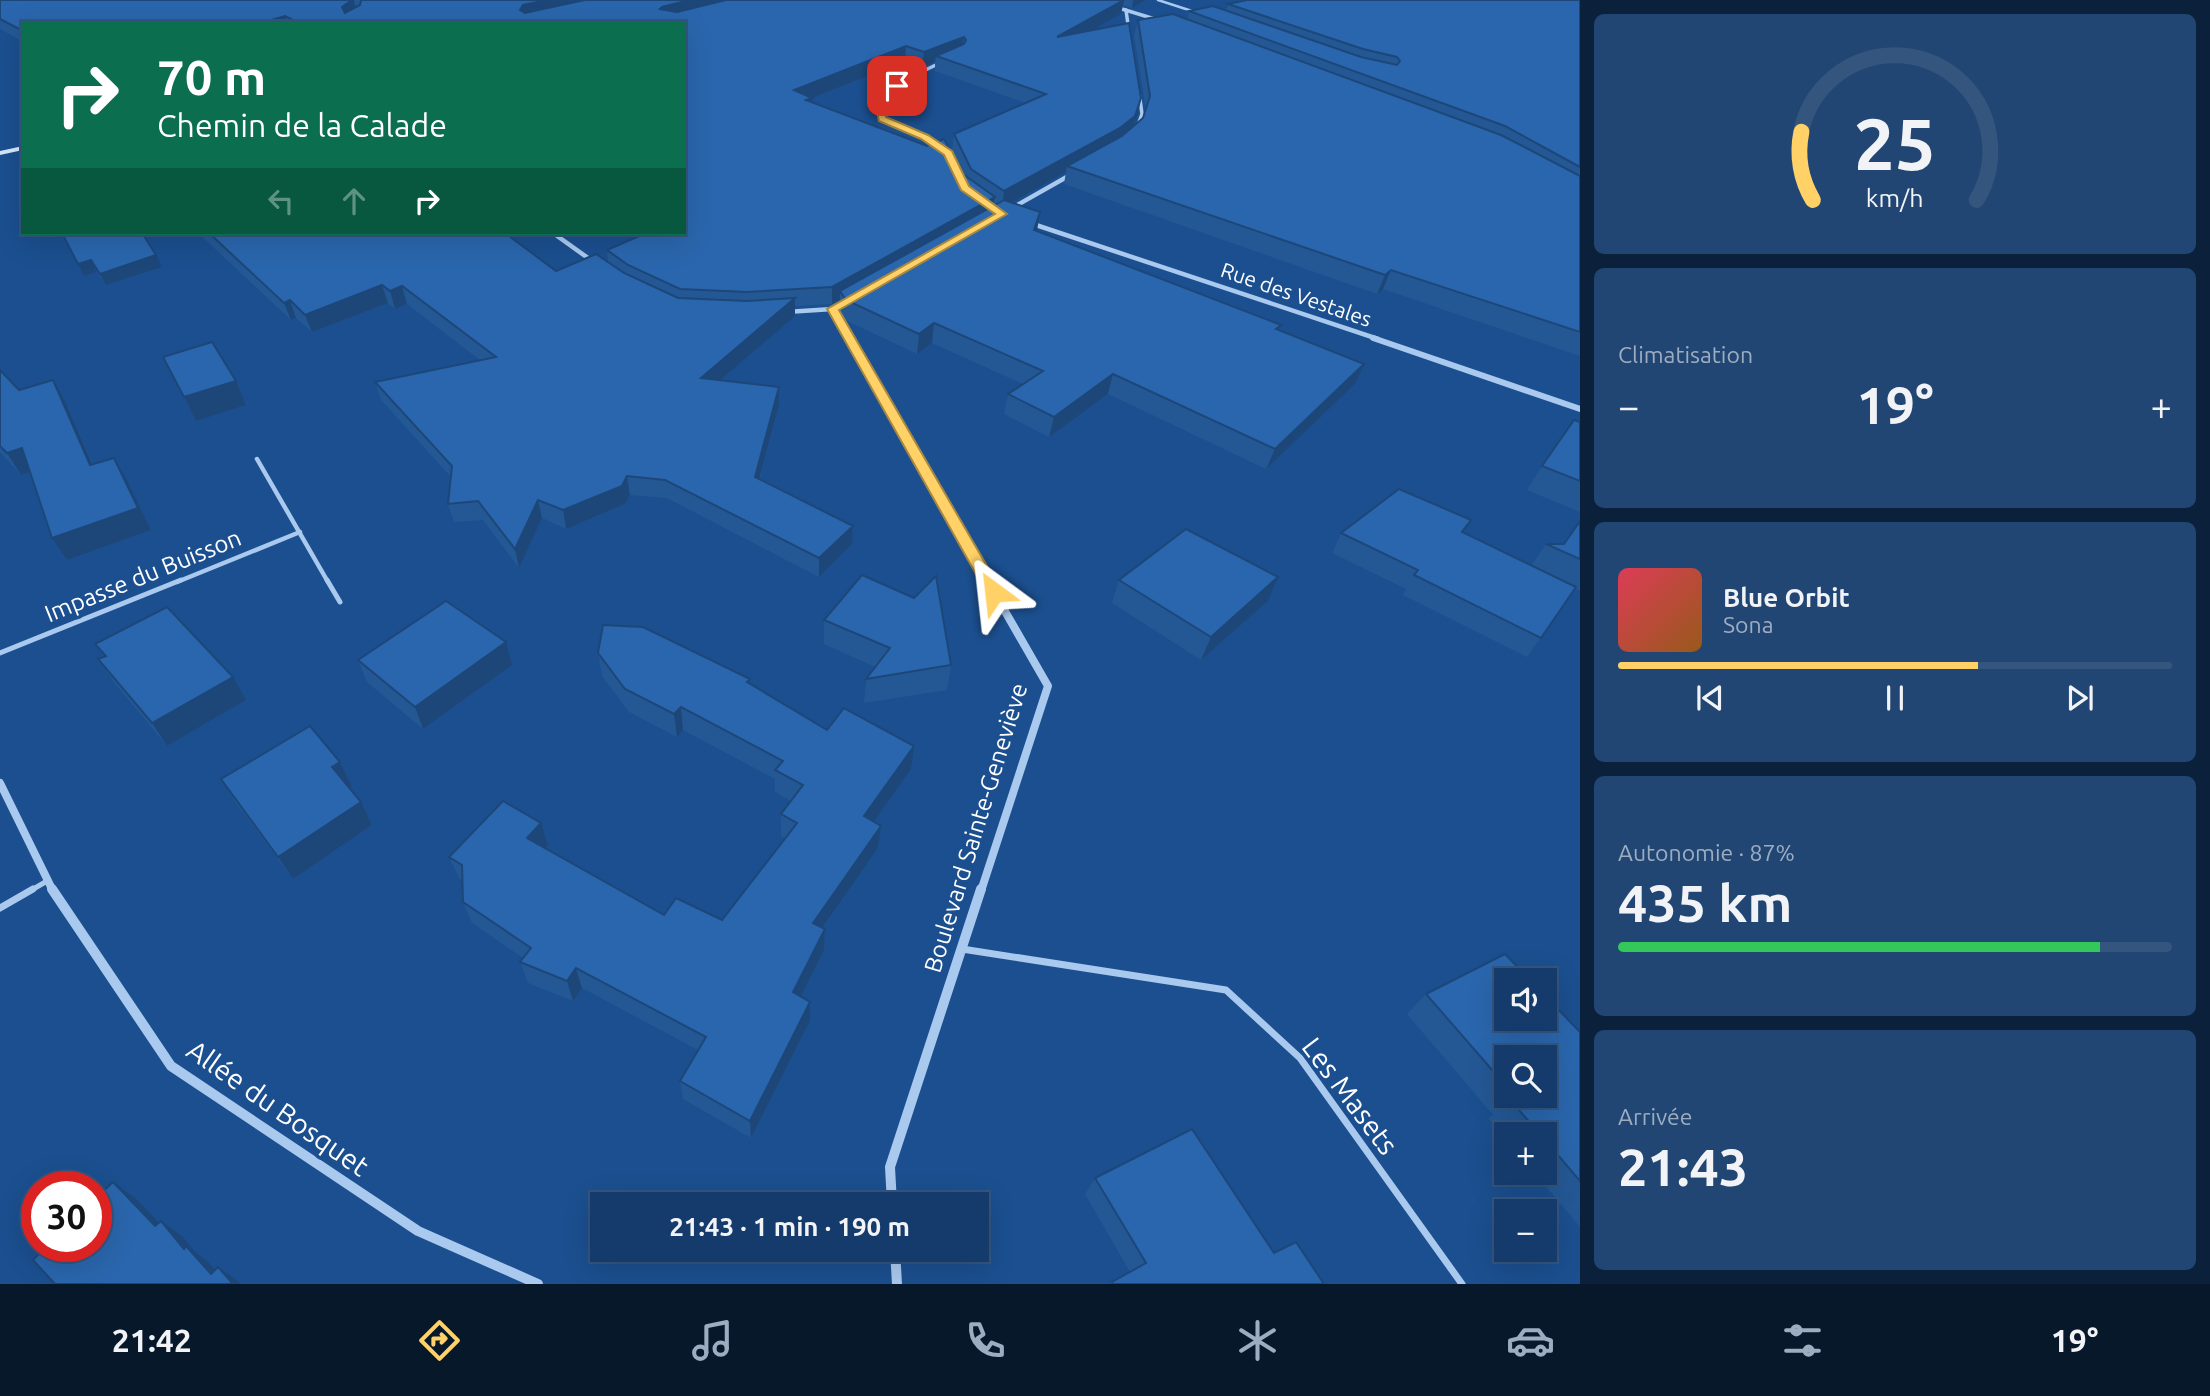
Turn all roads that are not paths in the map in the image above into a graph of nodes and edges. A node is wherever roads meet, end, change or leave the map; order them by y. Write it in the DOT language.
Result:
graph roads {
  1 [pos="1158,0"];
  2 [pos="1115,7"];
  3 [pos="1126,10"];
  4 [pos="1198,13"];
  5 [pos="1170,24"];
  6 [pos="1130,36"];
  7 [pos="950,58"];
  8 [pos="1138,88"];
  9 [pos="1135,134"];
  10 [pos="21,148"];
  11 [pos="0,153"];
  12 [pos="948,153"];
  13 [pos="1079,170"];
  14 [pos="1002,214"];
  15 [pos="1027,222"];
  16 [pos="556,235"];
  17 [pos="607,271"];
  18 [pos="857,295"];
  19 [pos="832,309"];
  20 [pos="780,312"];
  21 [pos="1580,409"];
  22 [pos="257,459"];
  23 [pos="300,532"];
  24 [pos="340,602"];
  25 [pos="0,653"];
  26 [pos="0,783"];
  27 [pos="47,881"];
  28 [pos="0,908"];
  29 [pos="962,949"];
  30 [pos="891,1192"];
  31 [pos="896,1262"];
  32 [pos="538,1284"];
  33 [pos="897,1284"];
  34 [pos="1462,1284"];
  1 -- 4 [label="lane"];
  2 -- 3 [label="street"];
  3 -- 5 [label="street"];
  3 -- 6 [label="street"];
  7 -- 12 [label="street"];
  8 -- 9 [label="street"];
  10 -- 11 [label="main road"];
  13 -- 14 [label="street"];
  15 -- 21 [label="street, Rue des Vestales"];
  16 -- 17 [label="street"];
  18 -- 19 [label="street"];
  19 -- 20 [label="street"];
  19 -- 29 [label="street, Boulevard Sainte-Geneviève"];
  22 -- 23 [label="lane"];
  23 -- 24 [label="lane"];
  23 -- 25 [label="lane, Impasse du Buisson"];
  26 -- 27 [label="street, Allée du Bosquet"];
  27 -- 28 [label="lane"];
  27 -- 32 [label="street, Allée du Bosquet"];
  29 -- 30 [label="street, Boulevard Sainte-Geneviève"];
  29 -- 34 [label="lane, Les Masets"];
  31 -- 33 [label="street"];
}
